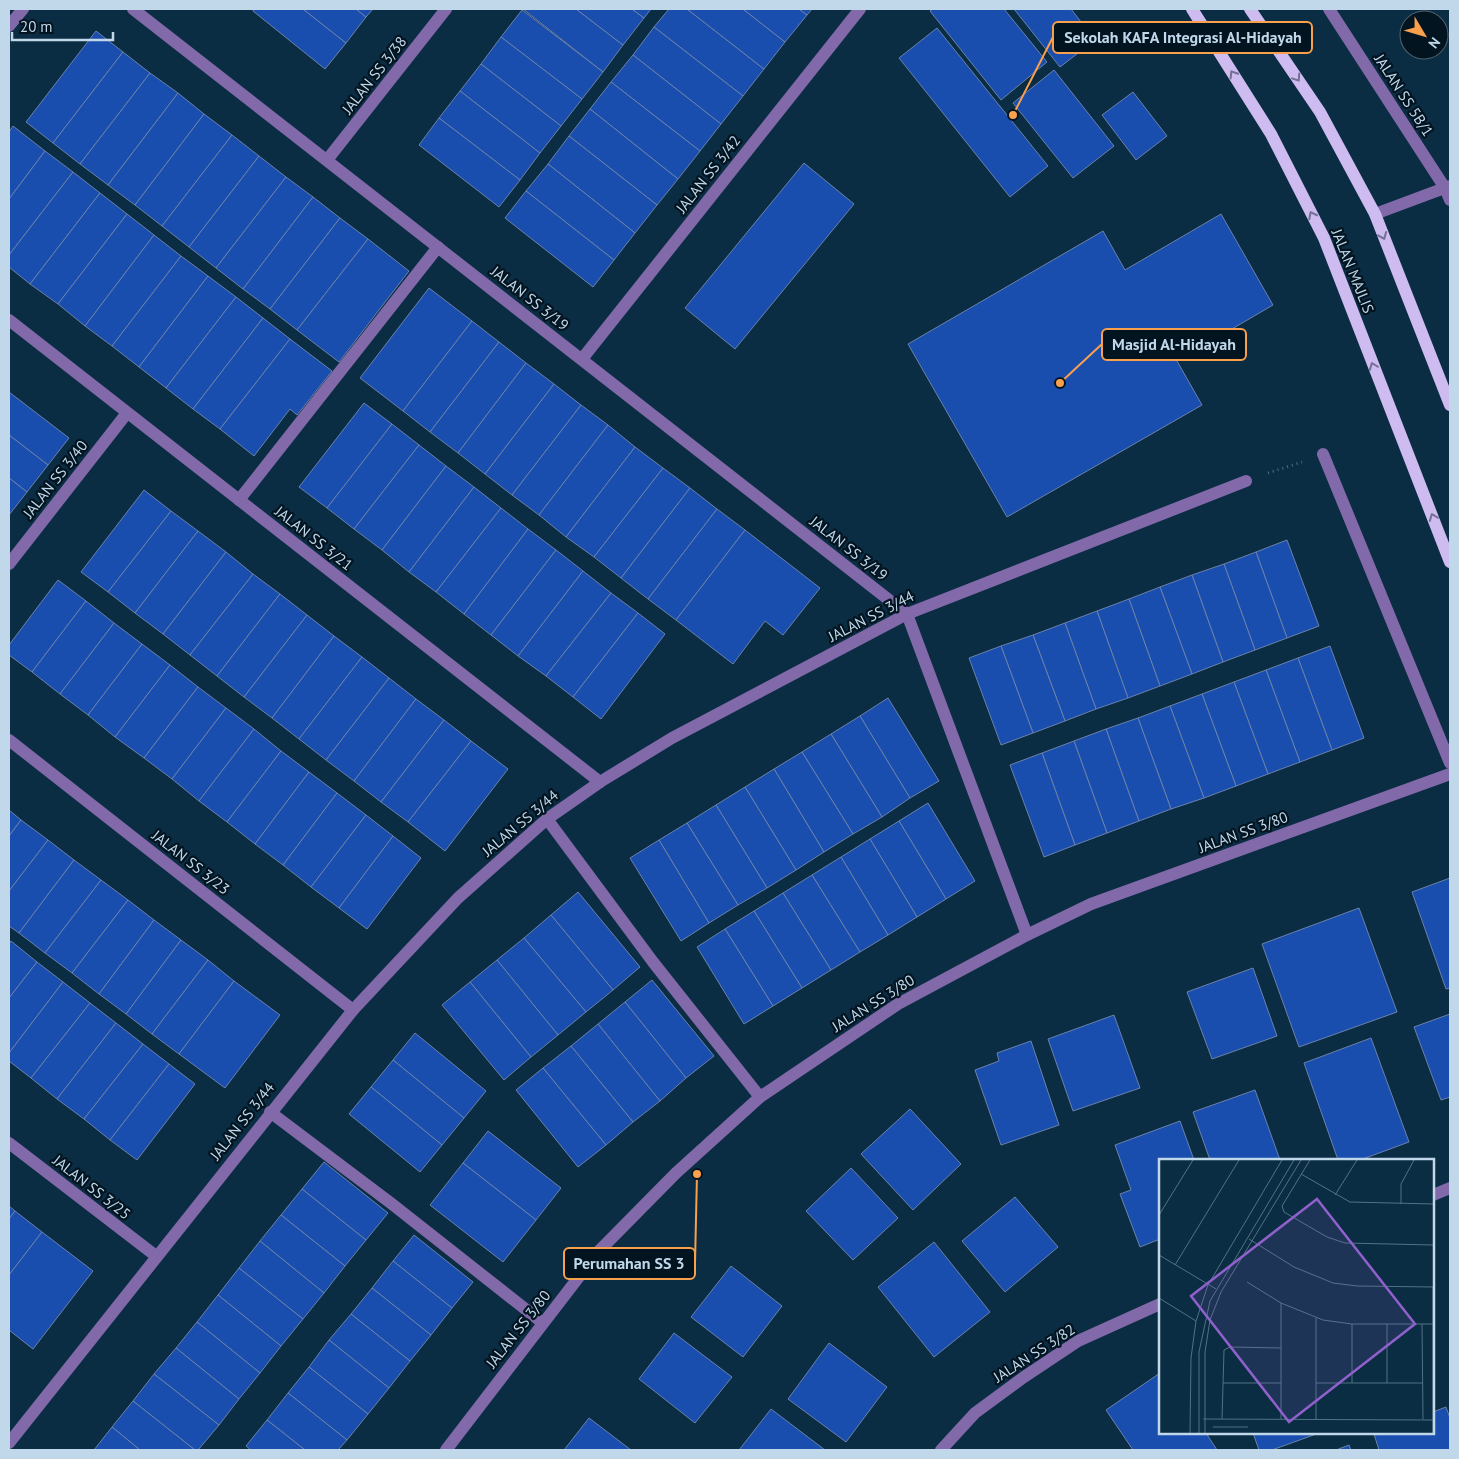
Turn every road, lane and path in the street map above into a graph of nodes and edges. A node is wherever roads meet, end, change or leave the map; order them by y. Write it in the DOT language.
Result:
graph roads {
  1 [pos="23,9"];
  2 [pos="133,9"];
  3 [pos="446,9"];
  4 [pos="860,9"];
  5 [pos="1192,9"];
  6 [pos="1250,9"];
  7 [pos="1329,9"];
  8 [pos="9,26"];
  9 [pos="327,160"];
  10 [pos="1448,187"];
  11 [pos="1450,200"];
  12 [pos="1375,214"];
  13 [pos="438,247"];
  14 [pos="9,320"];
  15 [pos="582,359"];
  16 [pos="1450,404"];
  17 [pos="127,413"];
  18 [pos="1323,454"];
  19 [pos="1246,481"];
  20 [pos="239,500"];
  21 [pos="1450,562"];
  22 [pos="9,564"];
  23 [pos="907,614"];
  24 [pos="9,740"];
  25 [pos="1450,763"];
  26 [pos="1450,774"];
  27 [pos="600,782"];
  28 [pos="547,819"];
  29 [pos="1027,935"];
  30 [pos="353,1010"];
  31 [pos="760,1097"];
  32 [pos="270,1112"];
  33 [pos="9,1142"];
  34 [pos="1450,1188"];
  35 [pos="1434,1195"];
  36 [pos="156,1256"];
  37 [pos="1159,1304"];
  38 [pos="543,1323"];
  39 [pos="9,1443"];
  40 [pos="446,1450"];
  41 [pos="941,1450"];
  1 -- 8 [label="street"];
  2 -- 9 [label="street, JALAN SS 3/19"];
  3 -- 9 [label="street, JALAN SS 3/38"];
  4 -- 15 [label="street, JALAN SS 3/42"];
  21 -- 5 [label="main road, JALAN MAJLIS, one-way"];
  6 -- 12 [label="main road, one-way"];
  7 -- 10 [label="street, JALAN SS 5B/1"];
  9 -- 13 [label="street, JALAN SS 3/19"];
  10 -- 11 [label="street, JALAN SS 5B/1"];
  10 -- 12 [label="street"];
  12 -- 16 [label="main road, one-way"];
  13 -- 15 [label="street, JALAN SS 3/19"];
  13 -- 20 [label="street"];
  14 -- 17 [label="street, JALAN SS 3/21"];
  15 -- 23 [label="street, JALAN SS 3/19"];
  17 -- 20 [label="street, JALAN SS 3/21"];
  17 -- 22 [label="street, JALAN SS 3/40"];
  18 -- 19 [label="path"];
  18 -- 25 [label="street"];
  19 -- 23 [label="street, JALAN SS 3/44"];
  20 -- 27 [label="street, JALAN SS 3/21"];
  23 -- 27 [label="street, JALAN SS 3/44"];
  23 -- 29 [label="street"];
  24 -- 30 [label="street, JALAN SS 3/23"];
  26 -- 29 [label="street, JALAN SS 3/80"];
  27 -- 28 [label="street, JALAN SS 3/44"];
  28 -- 30 [label="street, JALAN SS 3/44"];
  28 -- 31 [label="street"];
  29 -- 31 [label="street, JALAN SS 3/80"];
  30 -- 32 [label="street, JALAN SS 3/44"];
  31 -- 38 [label="street, JALAN SS 3/80"];
  32 -- 36 [label="street, JALAN SS 3/44"];
  32 -- 38 [label="street"];
  33 -- 36 [label="street, JALAN SS 3/25"];
  34 -- 35 [label="street"];
  36 -- 39 [label="street, JALAN SS 3/44"];
  37 -- 41 [label="street, JALAN SS 3/82"];
  38 -- 40 [label="street, JALAN SS 3/80"];
}
